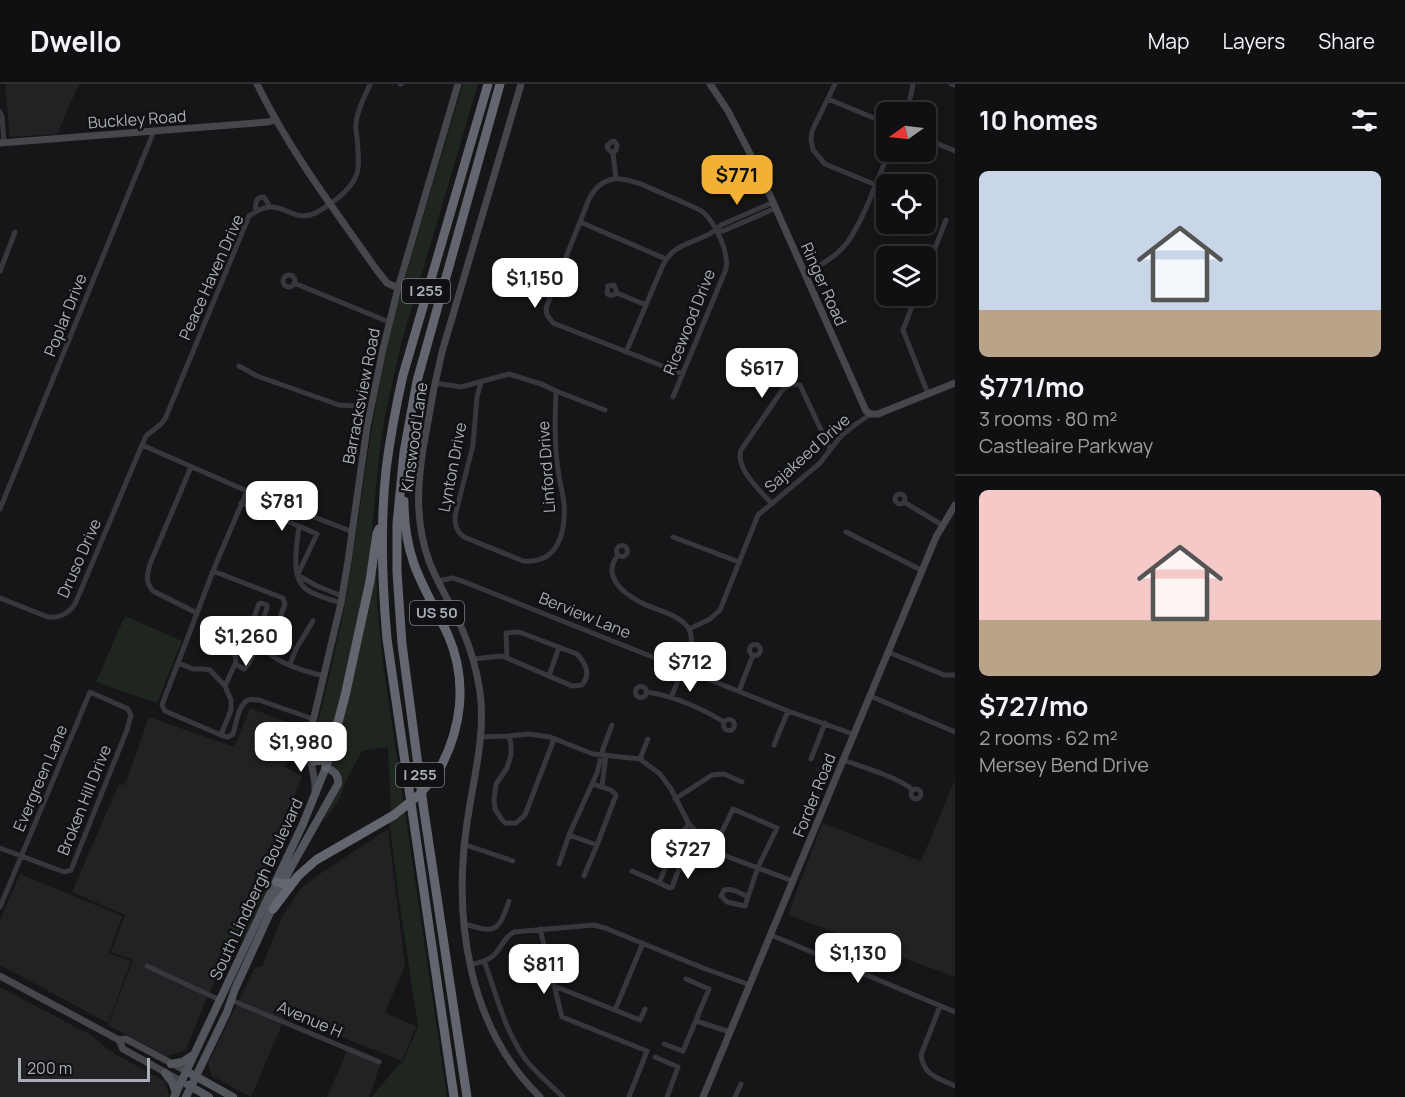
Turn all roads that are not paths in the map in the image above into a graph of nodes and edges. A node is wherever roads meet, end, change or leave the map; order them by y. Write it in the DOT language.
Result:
graph roads {
  1 [pos="257,84"];
  2 [pos="370,84"];
  3 [pos="458,84"];
  4 [pos="488,84"];
  5 [pos="500,84"];
  6 [pos="521,84"];
  7 [pos="710,84"];
  8 [pos="835,84"];
  9 [pos="913,84"];
  10 [pos="828,99"];
  11 [pos="909,102"];
  12 [pos="0,112"];
  13 [pos="876,119"];
  14 [pos="275,120"];
  15 [pos="154,131"];
  16 [pos="2,143"];
  17 [pos="936,143"];
  18 [pos="955,151"];
  19 [pos="613,153"];
  20 [pos="616,179"];
  21 [pos="876,185"];
  22 [pos="330,204"];
  23 [pos="775,205"];
  24 [pos="270,207"];
  25 [pos="256,211"];
  26 [pos="946,220"];
  27 [pos="580,222"];
  28 [pos="716,231"];
  29 [pos="15,232"];
  30 [pos="936,246"];
  31 [pos="666,259"];
  32 [pos="0,271"];
  33 [pos="805,272"];
  34 [pos="294,283"];
  35 [pos="398,288"];
  36 [pos="617,293"];
  37 [pos="646,305"];
  38 [pos="912,306"];
  39 [pos="389,321"];
  40 [pos="626,352"];
  41 [pos="239,366"];
  42 [pos="683,374"];
  43 [pos="481,382"];
  44 [pos="435,383"];
  45 [pos="955,383"];
  46 [pos="466,386"];
  47 [pos="555,391"];
  48 [pos="928,394"];
  49 [pos="477,397"];
  50 [pos="673,397"];
  51 [pos="370,408"];
  52 [pos="605,410"];
  53 [pos="871,414"];
  54 [pos="142,446"];
  55 [pos="830,449"];
  56 [pos="404,452"];
  57 [pos="191,467"];
  58 [pos="247,491"];
  59 [pos="904,502"];
  60 [pos="241,503"];
  61 [pos="771,504"];
  62 [pos="955,505"];
  63 [pos="0,509"];
  64 [pos="383,521"];
  65 [pos="942,525"];
  66 [pos="299,526"];
  67 [pos="353,532"];
  68 [pos="846,532"];
  69 [pos="673,537"];
  70 [pos="618,555"];
  71 [pos="533,562"];
  72 [pos="739,562"];
  73 [pos="213,571"];
  74 [pos="923,571"];
  75 [pos="298,576"];
  76 [pos="439,581"];
  77 [pos="0,598"];
  78 [pos="342,599"];
  79 [pos="197,613"];
  80 [pos="313,621"];
  81 [pos="689,630"];
  82 [pos="256,636"];
  83 [pos="559,647"];
  84 [pos="224,649"];
  85 [pos="888,652"];
  86 [pos="753,655"];
  87 [pos="507,658"];
  88 [pos="473,659"];
  89 [pos="178,663"];
  90 [pos="235,664"];
  91 [pos="290,664"];
  92 [pos="682,669"];
  93 [pos="955,675"];
  94 [pos="324,676"];
  95 [pos="549,676"];
  96 [pos="225,686"];
  97 [pos="739,691"];
  98 [pos="90,692"];
  99 [pos="646,692"];
  100 [pos="870,696"];
  101 [pos="671,698"];
  102 [pos="788,711"];
  103 [pos="313,720"];
  104 [pos="724,722"];
  105 [pos="825,723"];
  106 [pos="612,726"];
  107 [pos="955,732"];
  108 [pos="853,734"];
  109 [pos="221,735"];
  110 [pos="509,736"];
  111 [pos="480,737"];
  112 [pos="554,739"];
  113 [pos="648,739"];
  114 [pos="774,745"];
  115 [pos="604,755"];
  116 [pos="329,756"];
  117 [pos="311,757"];
  118 [pos="640,759"];
  119 [pos="811,759"];
  120 [pos="843,760"];
  121 [pos="326,767"];
  122 [pos="742,782"];
  123 [pos="592,784"];
  124 [pos="602,786"];
  125 [pos="913,790"];
  126 [pos="315,794"];
  127 [pos="675,799"];
  128 [pos="689,824"];
  129 [pos="569,836"];
  130 [pos="464,844"];
  131 [pos="597,845"];
  132 [pos="0,848"];
  133 [pos="713,850"];
  134 [pos="672,852"];
  135 [pos="21,857"];
  136 [pos="513,861"];
  137 [pos="559,864"];
  138 [pos="758,867"];
  139 [pos="632,871"];
  140 [pos="584,876"];
  141 [pos="793,881"];
  142 [pos="284,883"];
  143 [pos="659,883"];
  144 [pos="748,897"];
  145 [pos="509,902"];
  146 [pos="0,907"];
  147 [pos="273,909"];
  148 [pos="464,924"];
  149 [pos="540,929"];
  150 [pos="771,935"];
  151 [pos="643,943"];
  152 [pos="484,961"];
  153 [pos="470,965"];
  154 [pos="147,966"];
  155 [pos="0,976"];
  156 [pos="686,979"];
  157 [pos="750,985"];
  158 [pos="554,986"];
  159 [pos="220,1000"];
  160 [pos="231,1000"];
  161 [pos="940,1006"];
  162 [pos="645,1009"];
  163 [pos="615,1010"];
  164 [pos="955,1012"];
  165 [pos="696,1020"];
  166 [pos="730,1032"];
  167 [pos="119,1040"];
  168 [pos="664,1044"];
  169 [pos="194,1054"];
  170 [pos="655,1057"];
  171 [pos="380,1062"];
  172 [pos="171,1064"];
  173 [pos="202,1064"];
  174 [pos="186,1071"];
  175 [pos="165,1073"];
  176 [pos="196,1076"];
  177 [pos="181,1082"];
  178 [pos="741,1084"];
  179 [pos="211,1085"];
  180 [pos="955,1086"];
  181 [pos="191,1087"];
  182 [pos="175,1095"];
  183 [pos="186,1097"];
  184 [pos="208,1097"];
  185 [pos="233,1097"];
  186 [pos="454,1097"];
  187 [pos="467,1097"];
  188 [pos="540,1097"];
  189 [pos="563,1097"];
  190 [pos="629,1097"];
  191 [pos="667,1097"];
  192 [pos="703,1097"];
  193 [pos="735,1097"];
  1 -- 14 [label="street"];
  2 -- 22 [label="street"];
  3 -- 35 [label="street, Barracksview Road"];
  4 -- 64 [label="highway, I 255"];
  5 -- 56 [label="highway, I 255"];
  6 -- 44 [label="street, Kinswood Lane"];
  7 -- 23 [label="street, Ringer Road"];
  8 -- 10 [label="street"];
  9 -- 11 [label="street"];
  10 -- 13 [label="street"];
  10 -- 21 [label="street"];
  12 -- 16 [label="street"];
  14 -- 15 [label="street, Buckley Road"];
  14 -- 22 [label="street"];
  15 -- 16 [label="street, Buckley Road"];
  15 -- 63 [label="street, Poplar Drive"];
  17 -- 18 [label="street"];
  19 -- 20 [label="street"];
  20 -- 27 [label="street"];
  20 -- 28 [label="street, Ricewood Drive"];
  21 -- 33 [label="street"];
  22 -- 24 [label="street"];
  22 -- 35 [label="street"];
  23 -- 28 [label="street"];
  23 -- 33 [label="street, Ringer Road"];
  24 -- 25 [label="street, Peace Haven Drive"];
  24 -- 25 [label="street"];
  25 -- 54 [label="street, Peace Haven Drive"];
  26 -- 30 [label="street"];
  27 -- 31 [label="street"];
  27 -- 40 [label="street"];
  28 -- 31 [label="street"];
  28 -- 42 [label="street, Ricewood Drive"];
  29 -- 32 [label="street"];
  31 -- 37 [label="street"];
  33 -- 53 [label="street, Ringer Road"];
  34 -- 39 [label="street"];
  35 -- 39 [label="street, Barracksview Road"];
  36 -- 37 [label="street"];
  37 -- 40 [label="street"];
  38 -- 48 [label="street"];
  39 -- 51 [label="street, Barracksview Road"];
  40 -- 42 [label="street"];
  41 -- 51 [label="street"];
  42 -- 50 [label="street, Ricewood Drive"];
  43 -- 46 [label="street"];
  43 -- 47 [label="street"];
  43 -- 49 [label="street, Lynton Drive"];
  44 -- 46 [label="street"];
  44 -- 76 [label="street, Kinswood Lane"];
  45 -- 48 [label="street"];
  46 -- 49 [label="street"];
  47 -- 52 [label="street"];
  47 -- 71 [label="street, Linford Drive"];
  48 -- 53 [label="street"];
  49 -- 71 [label="street, Lynton Drive"];
  51 -- 67 [label="street, Barracksview Road"];
  53 -- 55 [label="street, Sajakeed Drive"];
  54 -- 57 [label="street"];
  54 -- 77 [label="street, Druso Drive"];
  55 -- 61 [label="street, Sajakeed Drive"];
  55 -- 61 [label="street"];
  56 -- 142 [label="highway, US 50, bridge"];
  56 -- 187 [label="highway, I 255"];
  57 -- 58 [label="street"];
  57 -- 79 [label="street"];
  58 -- 60 [label="street"];
  58 -- 67 [label="street"];
  59 -- 65 [label="street"];
  60 -- 66 [label="street"];
  60 -- 73 [label="street"];
  61 -- 72 [label="street, Sajakeed Drive"];
  62 -- 65 [label="street, Forder Road"];
  64 -- 116 [label="highway, US 50"];
  64 -- 186 [label="highway, I 255"];
  65 -- 74 [label="street, Forder Road"];
  66 -- 75 [label="street"];
  66 -- 75 [label="street"];
  67 -- 78 [label="street, Barracksview Road"];
  68 -- 74 [label="street"];
  69 -- 72 [label="street"];
  70 -- 81 [label="street"];
  72 -- 81 [label="street, Sajakeed Drive"];
  73 -- 79 [label="street"];
  73 -- 91 [label="street"];
  74 -- 85 [label="street, Forder Road"];
  75 -- 78 [label="street"];
  76 -- 88 [label="street, Kinswood Lane"];
  76 -- 92 [label="street, Berview Lane"];
  78 -- 94 [label="street, Barracksview Road"];
  79 -- 89 [label="street"];
  80 -- 91 [label="street"];
  81 -- 92 [label="street"];
  82 -- 82 [label="street"];
  82 -- 90 [label="street"];
  83 -- 87 [label="street"];
  83 -- 95 [label="street"];
  83 -- 95 [label="street"];
  84 -- 90 [label="street"];
  85 -- 93 [label="street"];
  85 -- 100 [label="street, Forder Road"];
  86 -- 97 [label="street"];
  87 -- 88 [label="street"];
  87 -- 95 [label="street"];
  88 -- 111 [label="street, Kinswood Lane"];
  89 -- 96 [label="street"];
  89 -- 109 [label="street"];
  90 -- 96 [label="street"];
  91 -- 94 [label="street"];
  92 -- 97 [label="street, Berview Lane"];
  92 -- 101 [label="street"];
  94 -- 103 [label="street, Barracksview Road"];
  96 -- 109 [label="street"];
  97 -- 102 [label="street, Berview Lane"];
  98 -- 135 [label="street, Evergreen Lane"];
  98 -- 135 [label="street, Broken Hill Drive"];
  99 -- 101 [label="street"];
  100 -- 107 [label="street"];
  100 -- 108 [label="street, Forder Road"];
  101 -- 104 [label="street"];
  102 -- 105 [label="street, Berview Lane"];
  102 -- 114 [label="street"];
  103 -- 109 [label="street"];
  103 -- 117 [label="street, Barracksview Road"];
  105 -- 108 [label="street, Berview Lane"];
  105 -- 119 [label="street"];
  106 -- 115 [label="street"];
  108 -- 120 [label="street, Forder Road"];
  110 -- 111 [label="street"];
  110 -- 112 [label="street"];
  110 -- 112 [label="street"];
  111 -- 130 [label="street, Kinswood Lane"];
  112 -- 115 [label="street"];
  113 -- 118 [label="street"];
  115 -- 118 [label="street"];
  115 -- 123 [label="street"];
  115 -- 124 [label="street"];
  116 -- 117 [label="highway"];
  116 -- 121 [label="highway, US 50"];
  117 -- 121 [label="street"];
  117 -- 126 [label="street, Barracksview Road"];
  118 -- 127 [label="street"];
  120 -- 125 [label="street"];
  120 -- 141 [label="street, Forder Road"];
  121 -- 126 [label="main road, South Lindbergh Boulevard / US 50"];
  121 -- 142 [label="main road, South Lindbergh Boulevard"];
  122 -- 127 [label="street"];
  123 -- 124 [label="street"];
  123 -- 129 [label="street"];
  124 -- 131 [label="street"];
  126 -- 142 [label="main road, South Lindbergh Boulevard / US 50"];
  127 -- 128 [label="street"];
  128 -- 133 [label="street"];
  128 -- 134 [label="street"];
  129 -- 131 [label="street"];
  129 -- 137 [label="street"];
  130 -- 136 [label="street"];
  130 -- 148 [label="street, Kinswood Lane"];
  131 -- 140 [label="street"];
  132 -- 135 [label="street, Broken Hill Drive"];
  133 -- 138 [label="street"];
  133 -- 138 [label="street"];
  134 -- 143 [label="street"];
  134 -- 143 [label="street"];
  135 -- 146 [label="street, Evergreen Lane"];
  138 -- 141 [label="street"];
  138 -- 144 [label="street"];
  139 -- 143 [label="street"];
  141 -- 150 [label="street, Forder Road"];
  142 -- 147 [label="highway, US 50"];
  142 -- 159 [label="main road, South Lindbergh Boulevard / US 50"];
  144 -- 144 [label="street"];
  145 -- 148 [label="street"];
  147 -- 160 [label="main road, South Lindbergh Boulevard / US 50"];
  148 -- 153 [label="street, Kinswood Lane"];
  149 -- 151 [label="street"];
  149 -- 152 [label="street"];
  149 -- 158 [label="street"];
  150 -- 157 [label="street, Forder Road"];
  150 -- 161 [label="street"];
  151 -- 157 [label="street"];
  151 -- 163 [label="street"];
  152 -- 153 [label="street"];
  152 -- 189 [label="street"];
  153 -- 188 [label="street, Kinswood Lane"];
  154 -- 159 [label="street"];
  155 -- 167 [label="street"];
  156 -- 165 [label="street"];
  157 -- 166 [label="street, Forder Road"];
  158 -- 163 [label="street"];
  158 -- 190 [label="street"];
  159 -- 169 [label="main road, South Lindbergh Boulevard / US 50"];
  160 -- 171 [label="street, Avenue H"];
  160 -- 173 [label="main road, South Lindbergh Boulevard / US 50"];
  161 -- 164 [label="street"];
  161 -- 180 [label="street"];
  162 -- 163 [label="street"];
  165 -- 166 [label="street"];
  165 -- 168 [label="street"];
  166 -- 192 [label="street, Forder Road"];
  167 -- 172 [label="street"];
  167 -- 175 [label="street"];
  169 -- 172 [label="main road"];
  169 -- 174 [label="main road, South Lindbergh Boulevard / US 50"];
  170 -- 191 [label="street"];
  172 -- 174 [label="street"];
  173 -- 176 [label="main road, South Lindbergh Boulevard / US 50"];
  173 -- 179 [label="main road"];
  174 -- 176 [label="main road"];
  174 -- 177 [label="main road, South Lindbergh Boulevard / US 50"];
  175 -- 177 [label="street"];
  175 -- 182 [label="main road"];
  176 -- 179 [label="main road"];
  176 -- 181 [label="main road, South Lindbergh Boulevard / US 50"];
  177 -- 181 [label="main road"];
  177 -- 182 [label="main road, South Lindbergh Boulevard / US 50"];
  178 -- 193 [label="street"];
  179 -- 185 [label="main road"];
  181 -- 183 [label="main road, South Lindbergh Boulevard / US 50"];
  181 -- 184 [label="main road"];
}
